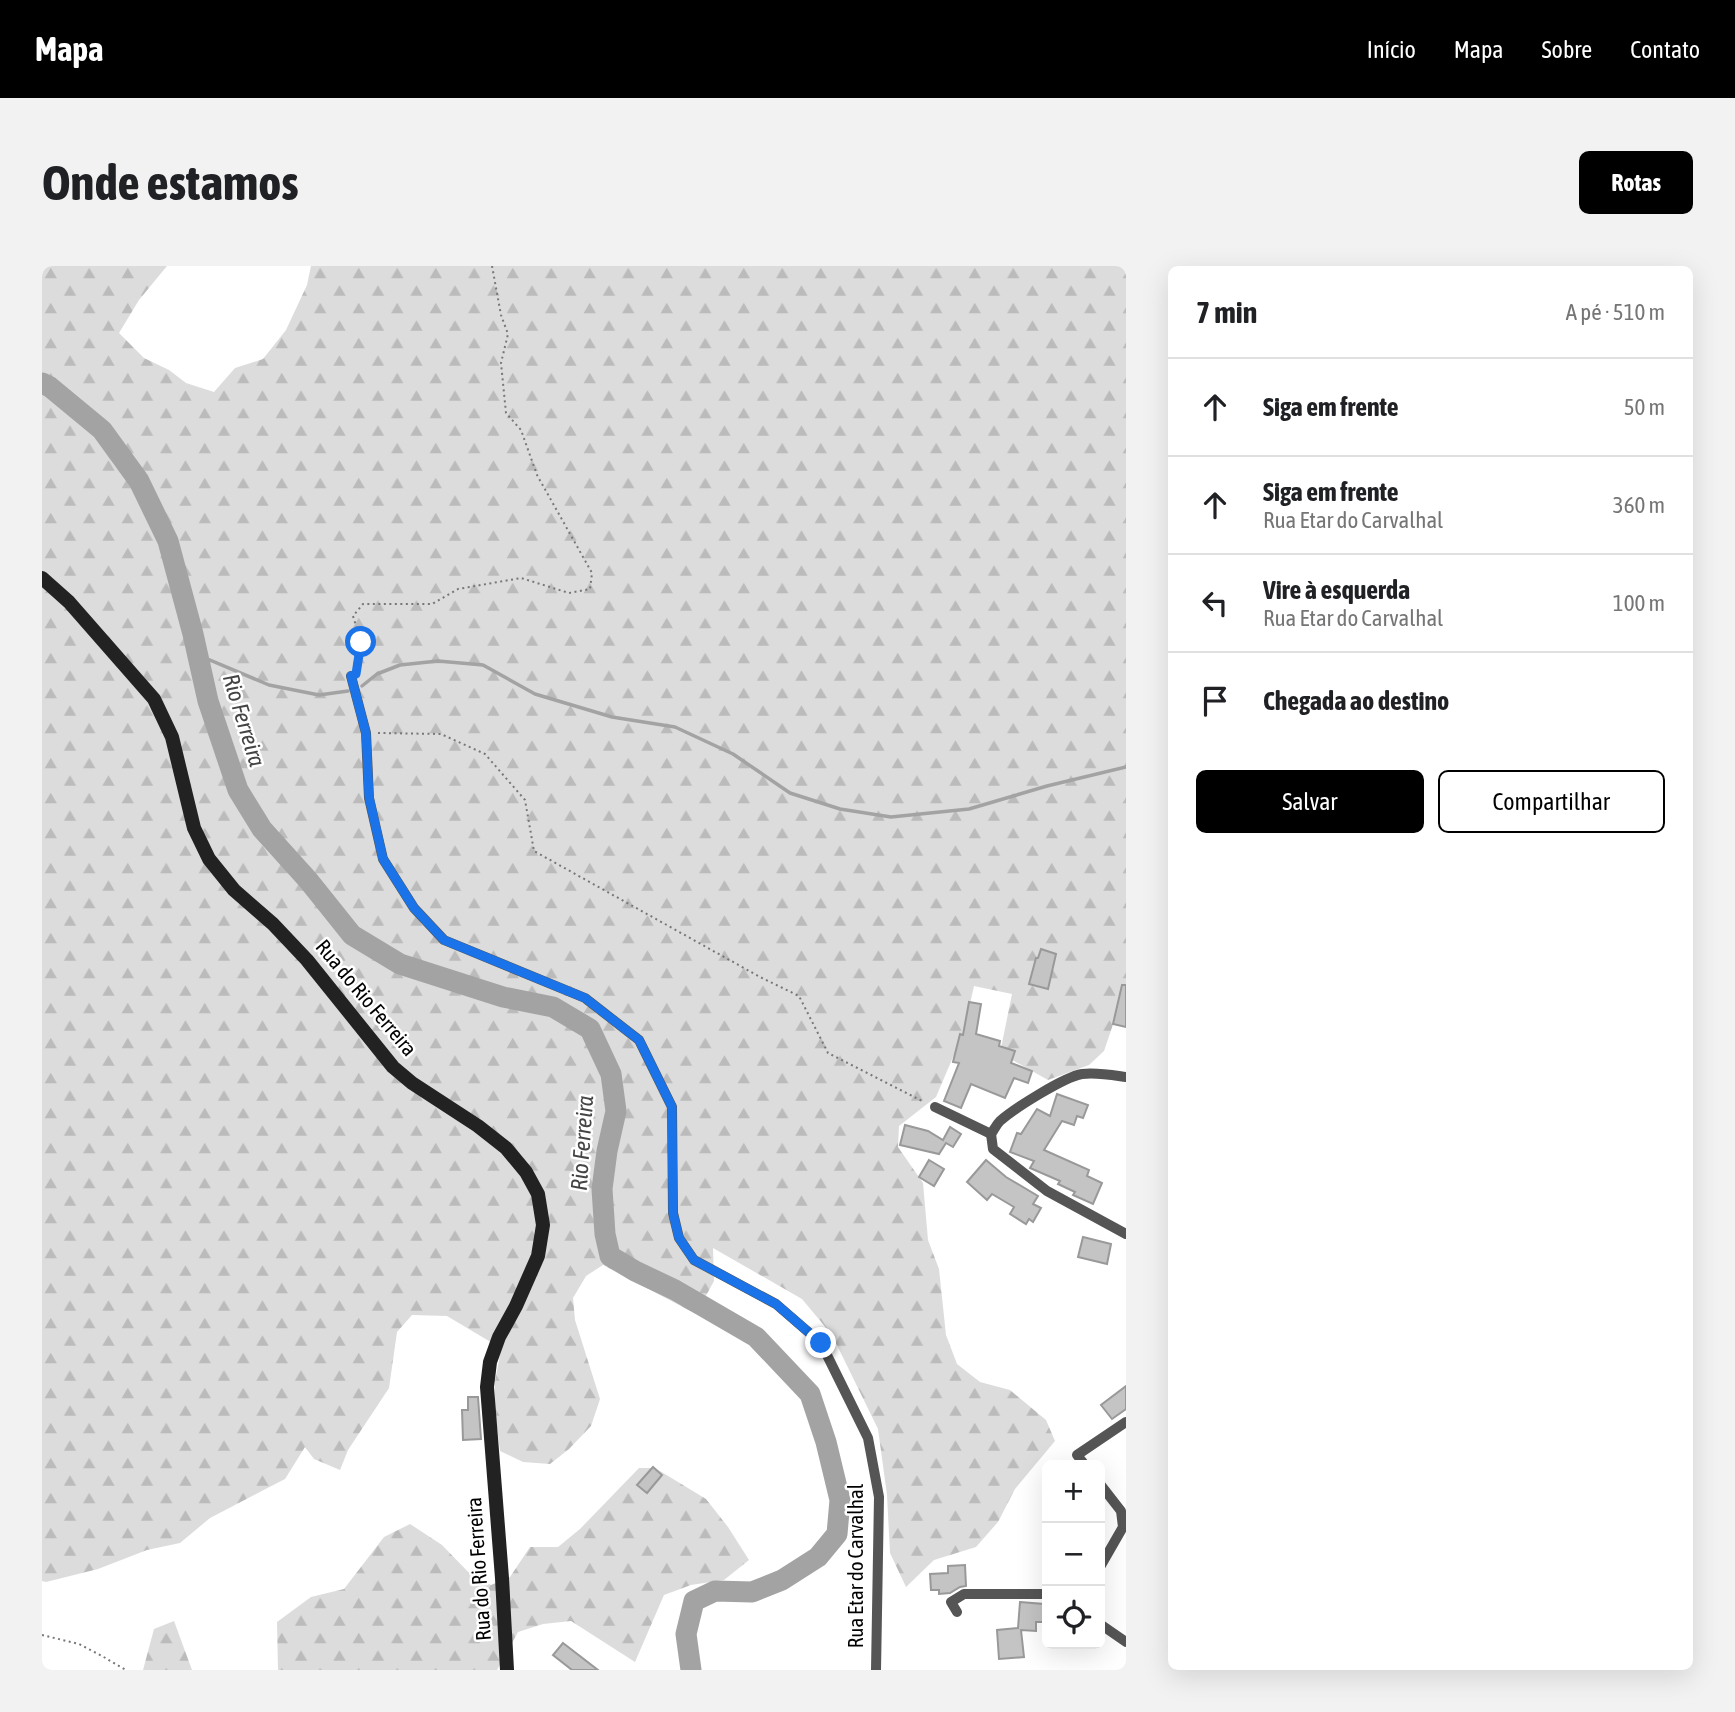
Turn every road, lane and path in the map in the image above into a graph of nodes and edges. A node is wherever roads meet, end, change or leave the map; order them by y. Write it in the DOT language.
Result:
graph roads {
  1 [pos="492,266"];
  2 [pos="42,578"];
  3 [pos="351,676"];
  4 [pos="366,733"];
  5 [pos="1126,1077"];
  6 [pos="935,1107"];
  7 [pos="991,1135"];
  8 [pos="1126,1234"];
  9 [pos="1126,1422"];
  10 [pos="1081,1460"];
  11 [pos="1105,1490"];
  12 [pos="1105,1558"];
  13 [pos="1042,1594"];
  14 [pos="957,1612"];
  15 [pos="1105,1628"];
  16 [pos="42,1635"];
  17 [pos="1126,1642"];
  18 [pos="126,1670"];
  19 [pos="507,1670"];
  20 [pos="876,1670"];
  1 -- 3 [label="path"];
  2 -- 19 [label="street, Rua do Rio Ferreira"];
  3 -- 4 [label="street, Rua Etar do Carvalhal"];
  4 -- 6 [label="path"];
  4 -- 20 [label="street, Rua Etar do Carvalhal"];
  5 -- 7 [label="street"];
  6 -- 7 [label="street"];
  7 -- 8 [label="street"];
  9 -- 10 [label="street"];
  11 -- 12 [label="street"];
  13 -- 14 [label="street"];
  15 -- 17 [label="street"];
  16 -- 18 [label="path"];
}
